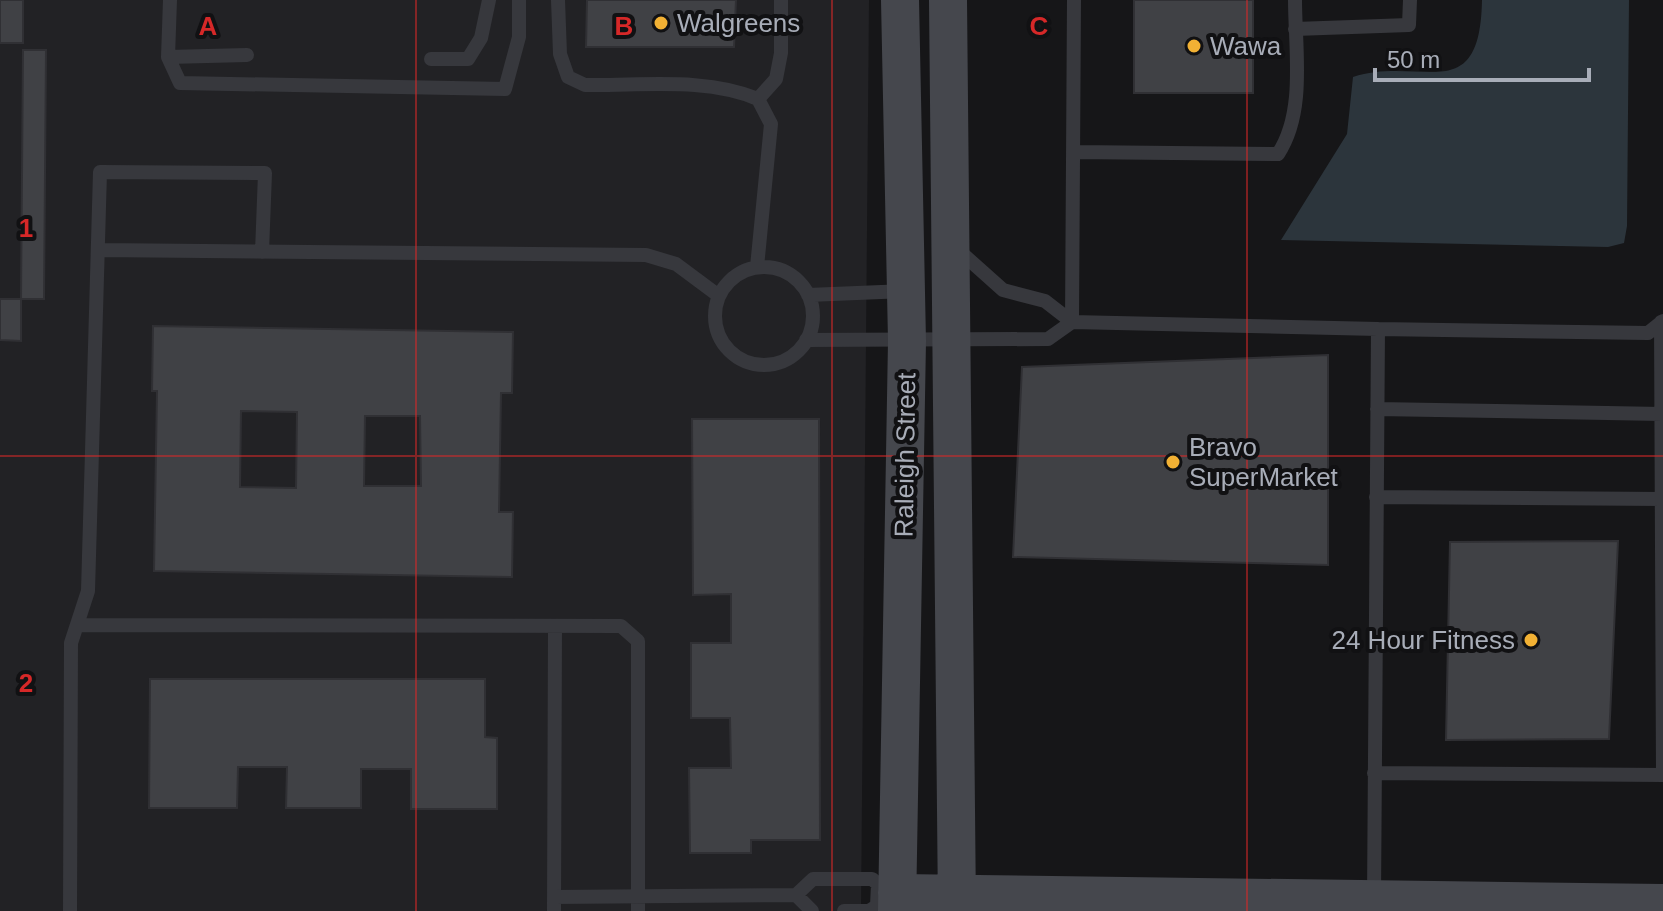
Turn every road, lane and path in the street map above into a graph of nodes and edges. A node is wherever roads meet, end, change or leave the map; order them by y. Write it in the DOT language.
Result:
graph roads {
  1 [pos="170,0"];
  2 [pos="489,0"];
  3 [pos="519,0"];
  4 [pos="558,0"];
  5 [pos="781,0"];
  6 [pos="900,0"];
  7 [pos="948,0"];
  8 [pos="1074,0"];
  9 [pos="1295,0"];
  10 [pos="1410,0"];
  11 [pos="1295,29"];
  12 [pos="247,55"];
  13 [pos="168,57"];
  14 [pos="431,59"];
  15 [pos="758,99"];
  16 [pos="1074,152"];
  17 [pos="949,242"];
  18 [pos="99,250"];
  19 [pos="262,252"];
  20 [pos="757,267"];
  21 [pos="906,291"];
  22 [pos="808,295"];
  23 [pos="719,296"];
  24 [pos="1072,322"];
  25 [pos="1662,322"];
  26 [pos="1378,329"];
  27 [pos="806,340"];
  28 [pos="950,340"];
  29 [pos="907,341"];
  30 [pos="1377,409"];
  31 [pos="1662,414"];
  32 [pos="1376,497"];
  33 [pos="1662,499"];
  34 [pos="77,625"];
  35 [pos="555,626"];
  36 [pos="1374,773"];
  37 [pos="796,895"];
  38 [pos="891,899"];
  39 [pos="957,902"];
  40 [pos="1362,903"];
  41 [pos="1663,903"];
  42 [pos="554,904"];
  43 [pos="638,904"];
  44 [pos="70,911"];
  45 [pos="812,911"];
  46 [pos="844,911"];
  1 -- 13 [label="lane"];
  2 -- 14 [label="lane"];
  3 -- 13 [label="lane"];
  4 -- 15 [label="lane"];
  5 -- 15 [label="lane"];
  6 -- 21 [label="street, Raleigh Street"];
  7 -- 17 [label="street, Raleigh Street"];
  8 -- 16 [label="lane"];
  9 -- 11 [label="lane"];
  10 -- 11 [label="lane"];
  11 -- 16 [label="lane"];
  12 -- 13 [label="lane"];
  15 -- 20 [label="lane"];
  16 -- 24 [label="lane"];
  17 -- 24 [label="lane"];
  17 -- 28 [label="street, Raleigh Street"];
  18 -- 19 [label="lane"];
  18 -- 19 [label="lane"];
  18 -- 34 [label="lane"];
  19 -- 23 [label="lane"];
  20 -- 22 [label="lane"];
  20 -- 23 [label="lane"];
  21 -- 22 [label="lane"];
  21 -- 29 [label="street, Raleigh Street"];
  22 -- 27 [label="lane"];
  23 -- 27 [label="lane"];
  24 -- 26 [label="lane"];
  24 -- 28 [label="lane"];
  25 -- 26 [label="lane"];
  25 -- 31 [label="lane"];
  26 -- 30 [label="lane"];
  27 -- 29 [label="lane"];
  28 -- 29 [label="lane"];
  28 -- 39 [label="street, Raleigh Street"];
  29 -- 38 [label="street, Raleigh Street"];
  30 -- 31 [label="lane"];
  30 -- 32 [label="lane"];
  31 -- 33 [label="lane"];
  32 -- 33 [label="lane"];
  32 -- 36 [label="lane"];
  33 -- 36 [label="lane"];
  34 -- 35 [label="lane"];
  34 -- 44 [label="lane"];
  35 -- 42 [label="lane"];
  35 -- 43 [label="lane"];
  36 -- 40 [label="lane"];
  37 -- 38 [label="lane"];
  37 -- 43 [label="lane"];
  37 -- 45 [label="lane"];
  38 -- 39 [label="street"];
  38 -- 46 [label="lane"];
  39 -- 40 [label="street"];
  40 -- 41 [label="street"];
  42 -- 43 [label="lane"];
}
